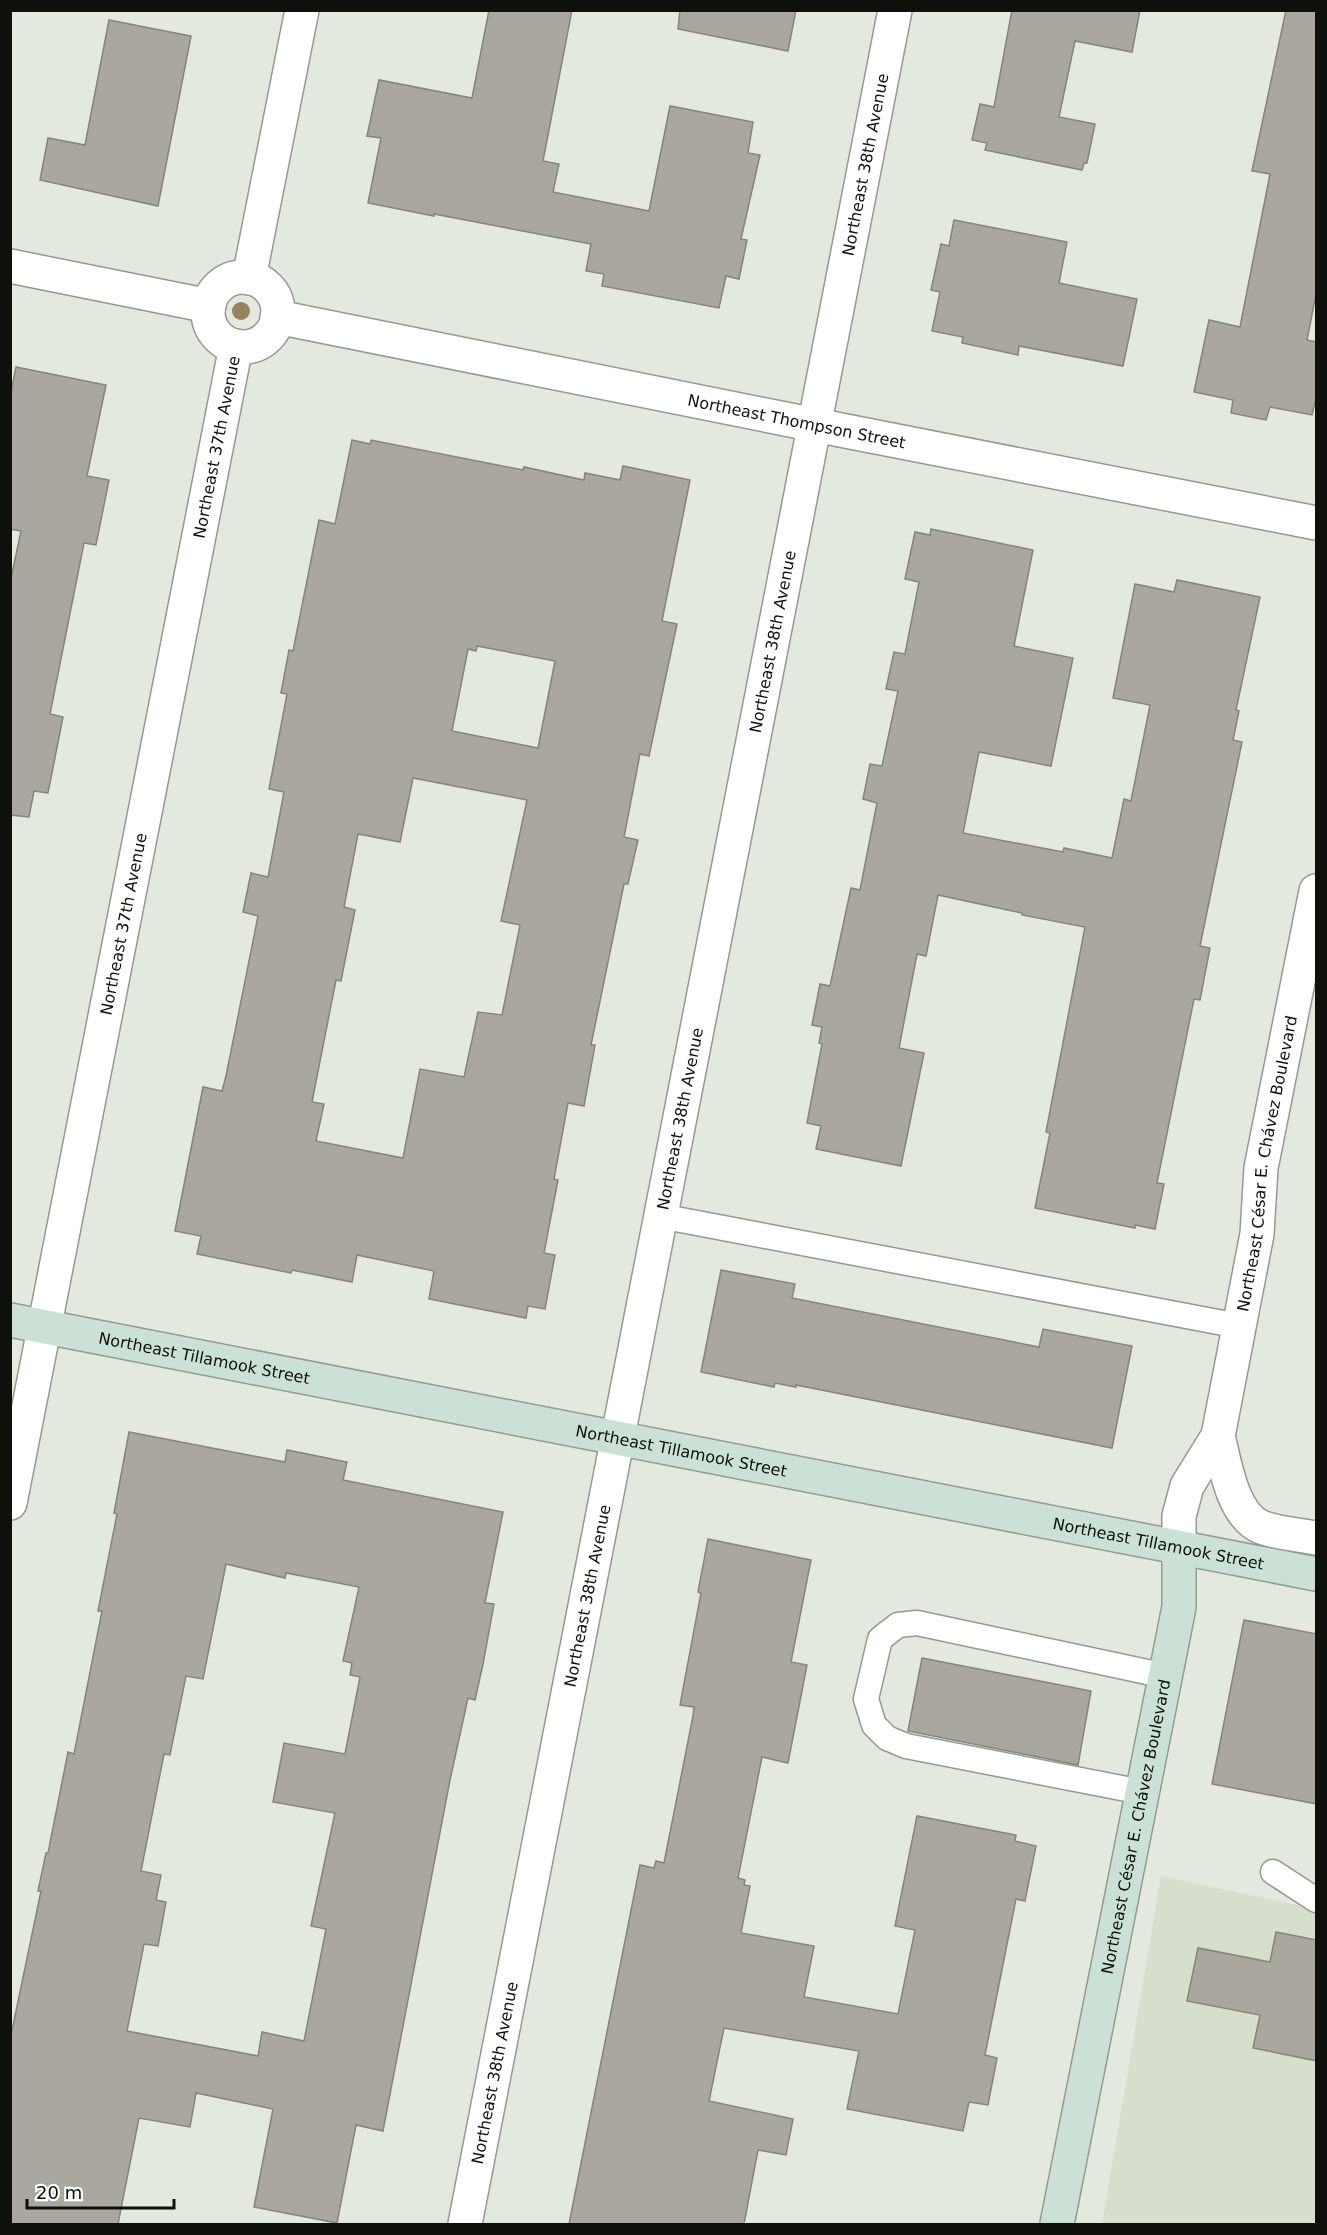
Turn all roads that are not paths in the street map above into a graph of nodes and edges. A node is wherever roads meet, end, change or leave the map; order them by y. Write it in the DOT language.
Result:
graph roads {
  1 [pos="302,10"];
  2 [pos="895,10"];
  3 [pos="10,266"];
  4 [pos="249,278"];
  5 [pos="209,306"];
  6 [pos="278,317"];
  7 [pos="236,346"];
  8 [pos="815,425"];
  9 [pos="1317,523"];
  10 [pos="1317,891"];
  11 [pos="660,1216"];
  12 [pos="10,1320"];
  13 [pos="45,1326"];
  14 [pos="1239,1326"];
  15 [pos="1218,1436"];
  16 [pos="616,1439"];
  17 [pos="10,1503"];
  18 [pos="1317,1538"];
  19 [pos="1179,1548"];
  20 [pos="1317,1574"];
  21 [pos="1166,1676"];
  22 [pos="1142,1792"];
  23 [pos="1273,1872"];
  24 [pos="1317,1900"];
  25 [pos="465,2224"];
  26 [pos="1057,2224"];
  1 -- 4 [label="street"];
  2 -- 8 [label="street, Northeast 38th Avenue"];
  3 -- 5 [label="street"];
  4 -- 5 [label="street"];
  4 -- 6 [label="street"];
  5 -- 7 [label="street"];
  6 -- 7 [label="street"];
  6 -- 8 [label="street, Northeast Thompson Street"];
  7 -- 13 [label="street, Northeast 37th Avenue"];
  8 -- 9 [label="street, Northeast Thompson Street"];
  8 -- 11 [label="street, Northeast 38th Avenue"];
  10 -- 14 [label="street, Northeast César E. Chávez Boulevard"];
  11 -- 14 [label="lane"];
  11 -- 16 [label="street, Northeast 38th Avenue"];
  12 -- 13 [label="street, Northeast Tillamook Street"];
  13 -- 16 [label="street, Northeast Tillamook Street"];
  13 -- 17 [label="street, Northeast 37th Avenue"];
  14 -- 15 [label="street, Northeast César E. Chávez Boulevard"];
  15 -- 18 [label="street, Northeast César E. Chávez Boulevard"];
  15 -- 19 [label="street, Northeast César E. Chávez Boulevard"];
  16 -- 19 [label="street, Northeast Tillamook Street"];
  16 -- 25 [label="street, Northeast 38th Avenue"];
  19 -- 20 [label="street, Northeast Tillamook Street"];
  19 -- 21 [label="street, Northeast César E. Chávez Boulevard"];
  21 -- 22 [label="street, Northeast César E. Chávez Boulevard"];
  21 -- 22 [label="lane"];
  22 -- 26 [label="street, Northeast César E. Chávez Boulevard"];
  23 -- 24 [label="lane"];
}
